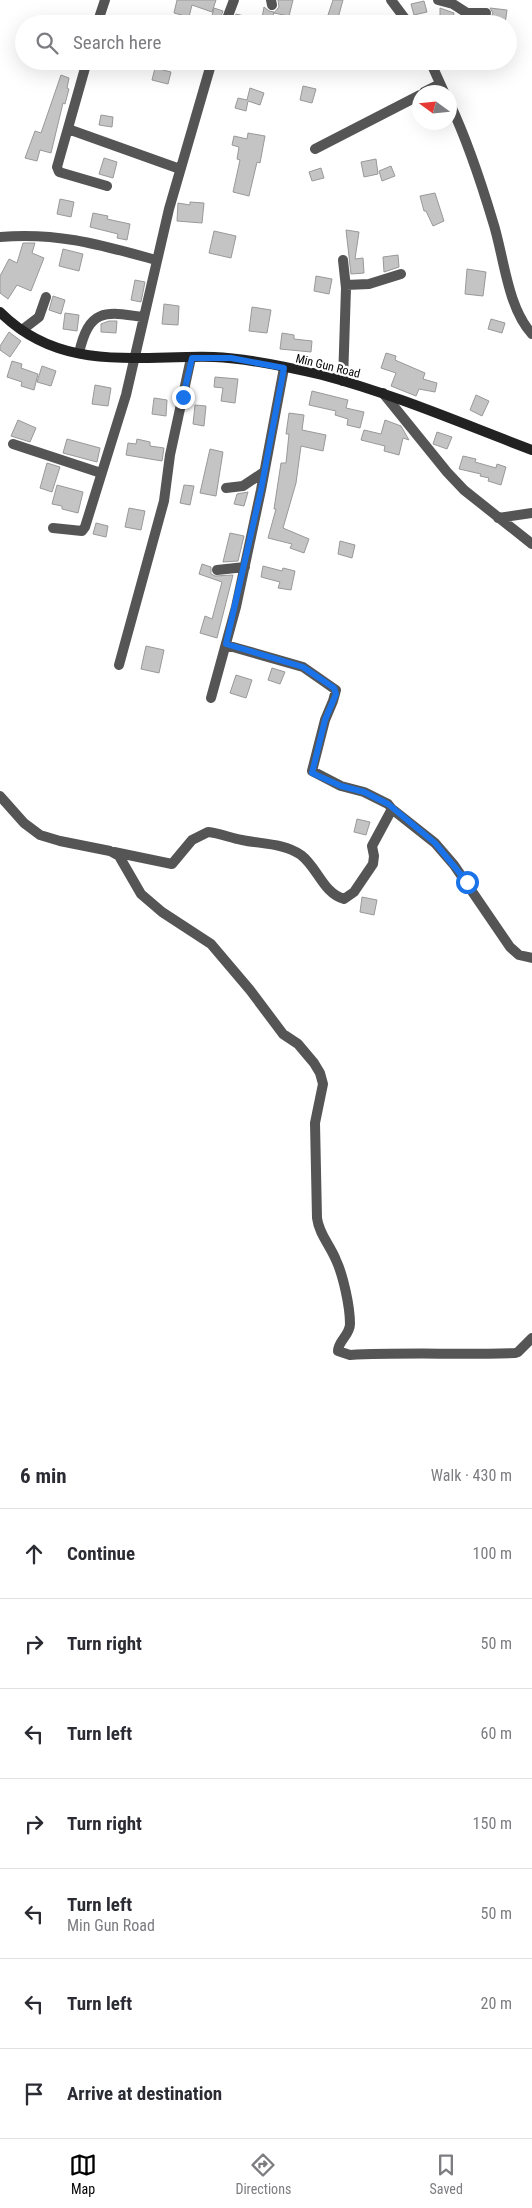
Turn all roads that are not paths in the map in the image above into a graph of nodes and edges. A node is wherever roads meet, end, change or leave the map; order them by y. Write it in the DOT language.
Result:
graph roads {
  1 [pos="106,0"];
  2 [pos="234,0"];
  3 [pos="391,0"];
  4 [pos="438,0"];
  5 [pos="486,13"];
  6 [pos="100,15"];
  7 [pos="228,15"];
  8 [pos="402,15"];
  9 [pos="85,70"];
  10 [pos="209,70"];
  11 [pos="434,70"];
  12 [pos="441,85"];
  13 [pos="412,99"];
  14 [pos="457,121"];
  15 [pos="68,130"];
  16 [pos="315,149"];
  17 [pos="180,169"];
  18 [pos="107,186"];
  19 [pos="0,237"];
  20 [pos="156,260"];
  21 [pos="344,260"];
  22 [pos="401,274"];
  23 [pos="346,285"];
  24 [pos="46,297"];
  25 [pos="0,312"];
  26 [pos="143,317"];
  27 [pos="22,330"];
  28 [pos="532,334"];
  29 [pos="79,353"];
  30 [pos="192,358"];
  31 [pos="135,359"];
  32 [pos="284,368"];
  33 [pos="343,381"];
  34 [pos="383,393"];
  35 [pos="14,444"];
  36 [pos="532,450"];
  37 [pos="264,472"];
  38 [pos="101,473"];
  39 [pos="226,488"];
  40 [pos="532,513"];
  41 [pos="498,518"];
  42 [pos="53,528"];
  43 [pos="532,544"];
  44 [pos="245,567"];
  45 [pos="217,570"];
  46 [pos="226,644"];
  47 [pos="119,664"];
  48 [pos="211,698"];
  49 [pos="0,796"];
  50 [pos="392,809"];
  51 [pos="110,851"];
  52 [pos="532,958"];
  53 [pos="532,1338"];
  1 -- 6 [label="street"];
  2 -- 7 [label="street"];
  3 -- 8 [label="street"];
  4 -- 5 [label="street"];
  9 -- 15 [label="street"];
  10 -- 17 [label="street"];
  11 -- 12 [label="street"];
  13 -- 16 [label="street"];
  14 -- 28 [label="street"];
  15 -- 17 [label="street"];
  15 -- 18 [label="street"];
  17 -- 20 [label="street"];
  19 -- 20 [label="street"];
  20 -- 26 [label="street"];
  21 -- 23 [label="street"];
  22 -- 23 [label="street"];
  23 -- 33 [label="street"];
  24 -- 27 [label="street"];
  25 -- 27 [label="street, Min Gun Road"];
  26 -- 29 [label="street"];
  26 -- 31 [label="street"];
  27 -- 29 [label="street, Min Gun Road"];
  29 -- 31 [label="street, Min Gun Road"];
  30 -- 31 [label="street, Min Gun Road"];
  30 -- 32 [label="street, Min Gun Road"];
  30 -- 47 [label="street"];
  31 -- 38 [label="street"];
  32 -- 33 [label="street, Min Gun Road"];
  32 -- 37 [label="street"];
  33 -- 34 [label="street, Min Gun Road"];
  34 -- 36 [label="street, Min Gun Road"];
  34 -- 41 [label="street"];
  35 -- 38 [label="street"];
  37 -- 39 [label="street"];
  37 -- 44 [label="street"];
  38 -- 42 [label="street"];
  40 -- 41 [label="street"];
  41 -- 43 [label="street"];
  44 -- 45 [label="street"];
  44 -- 46 [label="street"];
  46 -- 48 [label="street"];
  46 -- 50 [label="street"];
  49 -- 51 [label="street"];
  50 -- 51 [label="street"];
  50 -- 52 [label="street"];
  51 -- 53 [label="street"];
}
